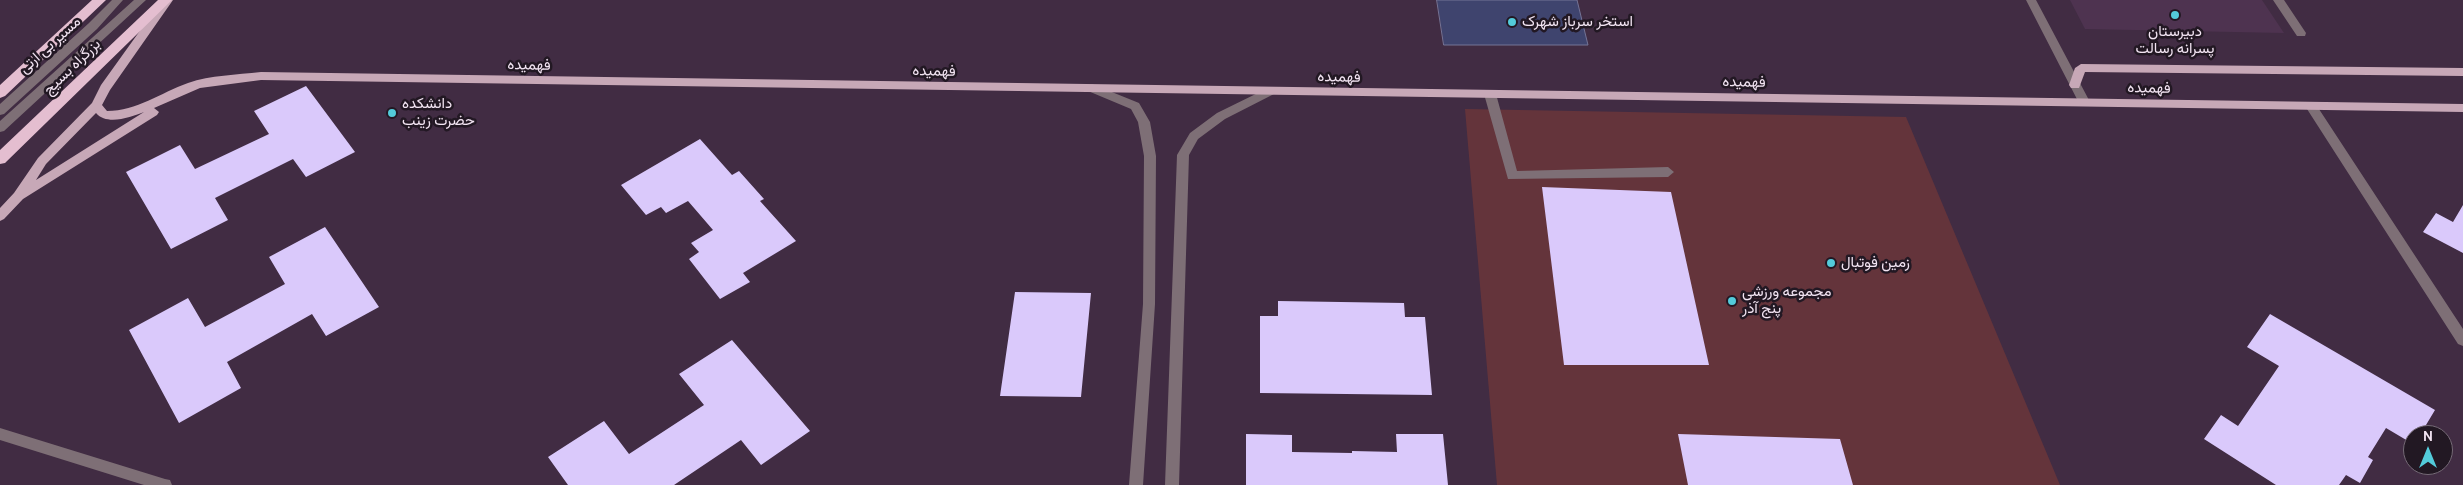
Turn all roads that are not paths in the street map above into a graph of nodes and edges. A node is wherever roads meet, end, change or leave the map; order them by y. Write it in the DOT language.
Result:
graph roads {
  1 [pos="100,0"];
  2 [pos="118,0"];
  3 [pos="141,0"];
  4 [pos="167,0"];
  5 [pos="2030,0"];
  6 [pos="2278,0"];
  7 [pos="2301,33"];
  8 [pos="2463,72"];
  9 [pos="216,81"];
  10 [pos="2075,85"];
  11 [pos="1092,88"];
  12 [pos="1270,91"];
  13 [pos="0,93"];
  14 [pos="1490,94"];
  15 [pos="2084,102"];
  16 [pos="96,106"];
  17 [pos="2311,106"];
  18 [pos="2463,108"];
  19 [pos="0,111"];
  20 [pos="0,128"];
  21 [pos="0,158"];
  22 [pos="1668,172"];
  23 [pos="19,196"];
  24 [pos="0,216"];
  25 [pos="2463,340"];
  26 [pos="0,434"];
  27 [pos="165,485"];
  28 [pos="1136,485"];
  29 [pos="1172,485"];
  1 -- 13 [label="highway, بزرگراه بسیج"];
  2 -- 19 [label="street, مسیر بی ارتی"];
  3 -- 20 [label="street, مسیر بی ارتی"];
  4 -- 16 [label="main road"];
  4 -- 21 [label="highway, بزرگراه بسیج"];
  5 -- 10 [label="street"];
  6 -- 7 [label="street"];
  8 -- 10 [label="main road, فهمیده"];
  9 -- 11 [label="main road, فهمیده"];
  9 -- 16 [label="main road"];
  9 -- 23 [label="main road"];
  10 -- 15 [label="street"];
  11 -- 12 [label="main road, فهمیده"];
  11 -- 28 [label="street"];
  12 -- 14 [label="main road, فهمیده"];
  12 -- 29 [label="street"];
  14 -- 15 [label="main road, فهمیده"];
  14 -- 22 [label="street"];
  15 -- 17 [label="main road, فهمیده"];
  16 -- 23 [label="main road"];
  17 -- 18 [label="main road, فهمیده"];
  17 -- 25 [label="street"];
  23 -- 24 [label="main road"];
  26 -- 27 [label="street"];
}
